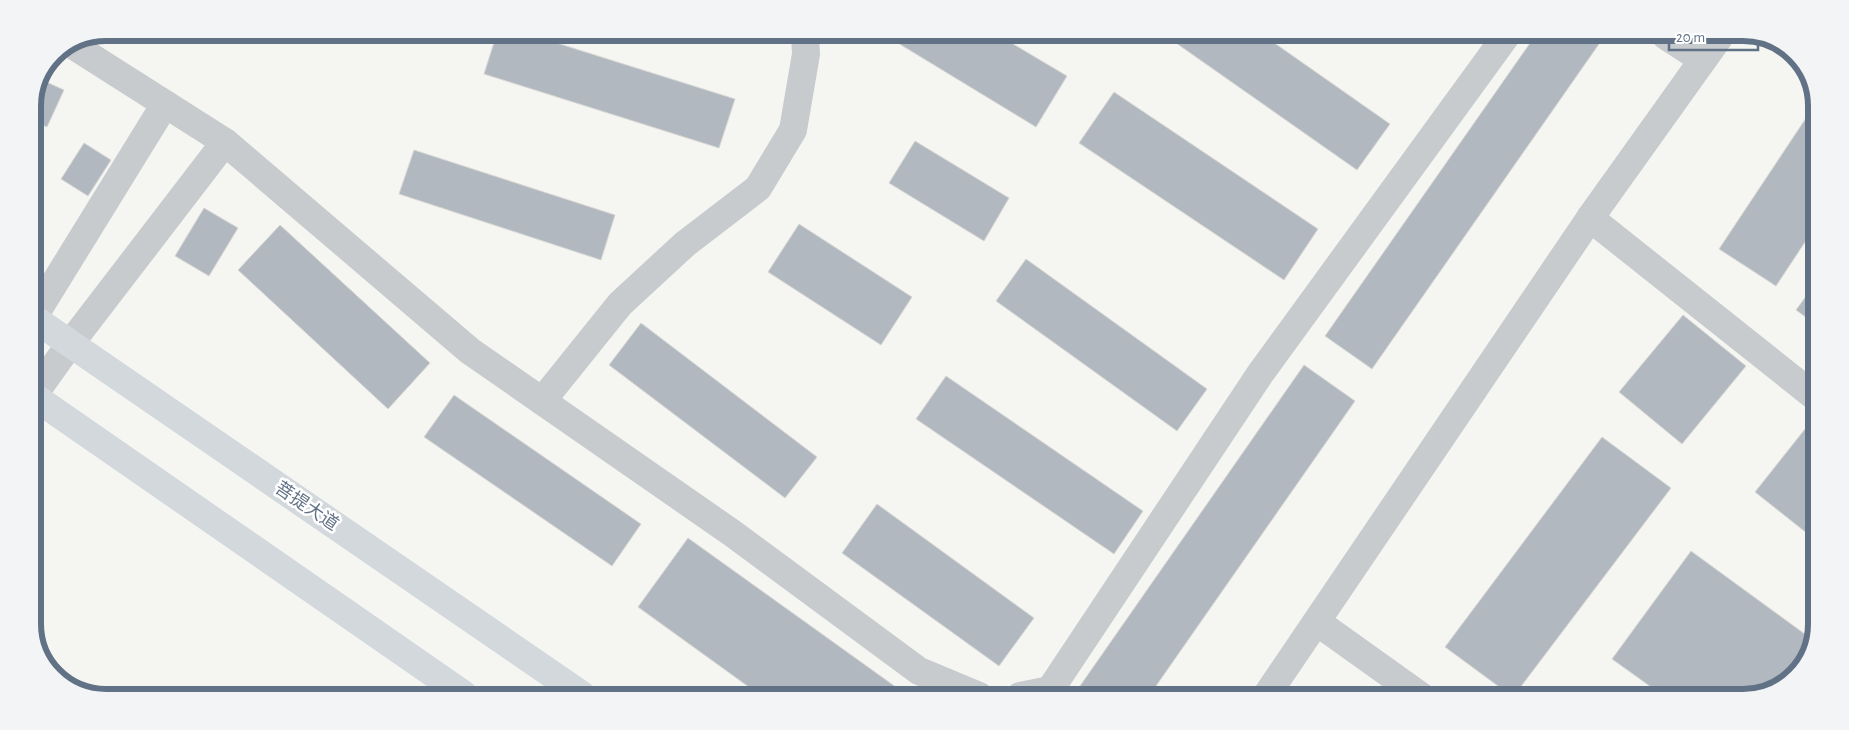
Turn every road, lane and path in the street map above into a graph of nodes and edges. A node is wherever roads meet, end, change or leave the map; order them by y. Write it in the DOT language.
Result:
graph roads {
  1 [pos="805,41"];
  2 [pos="1502,41"];
  3 [pos="1674,41"];
  4 [pos="1716,41"];
  5 [pos="77,48"];
  6 [pos="1703,60"];
  7 [pos="165,104"];
  8 [pos="225,142"];
  9 [pos="1590,218"];
  10 [pos="41,305"];
  11 [pos="41,324"];
  12 [pos="70,344"];
  13 [pos="41,385"];
  14 [pos="1808,391"];
  15 [pos="542,401"];
  16 [pos="41,402"];
  17 [pos="1317,622"];
  18 [pos="456,689"];
  19 [pos="573,689"];
  20 [pos="962,689"];
  21 [pos="1051,689"];
  22 [pos="1271,689"];
  23 [pos="1411,689"];
  1 -- 15 [label="street"];
  2 -- 21 [label="street"];
  3 -- 6 [label="street"];
  4 -- 6 [label="street"];
  5 -- 7 [label="street"];
  6 -- 9 [label="street"];
  7 -- 8 [label="street"];
  7 -- 10 [label="street"];
  8 -- 12 [label="street"];
  8 -- 15 [label="street"];
  9 -- 14 [label="street"];
  9 -- 17 [label="street"];
  11 -- 12 [label="main road, 菩提大道"];
  12 -- 13 [label="street"];
  12 -- 19 [label="main road, 菩提大道"];
  15 -- 20 [label="street"];
  16 -- 18 [label="main road"];
  17 -- 22 [label="street"];
  17 -- 23 [label="street"];
}
